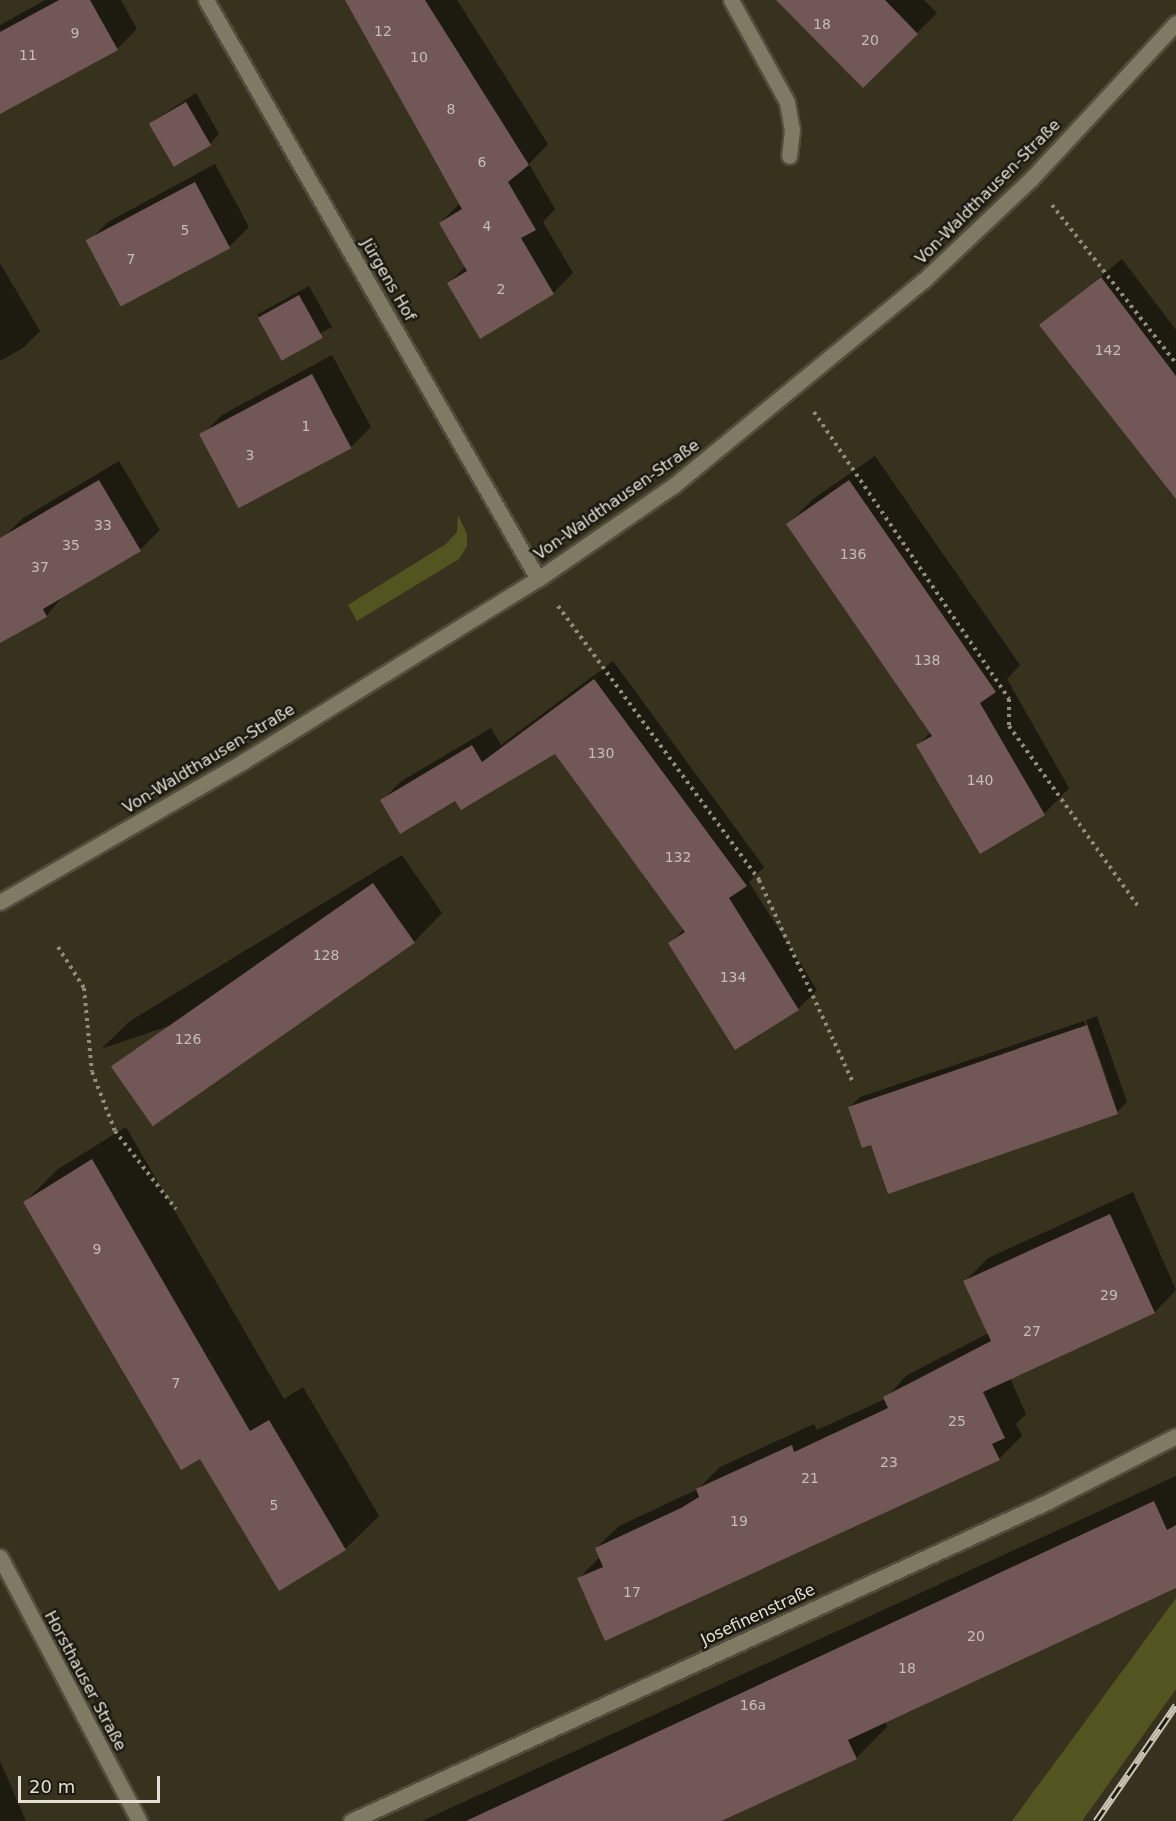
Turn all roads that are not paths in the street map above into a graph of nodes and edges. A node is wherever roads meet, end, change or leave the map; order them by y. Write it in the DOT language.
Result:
graph roads {
  1 [pos="207,0"];
  2 [pos="731,0"];
  3 [pos="1176,23"];
  4 [pos="789,156"];
  5 [pos="538,579"];
  6 [pos="0,902"];
  7 [pos="1176,1436"];
  8 [pos="0,1557"];
  9 [pos="139,1821"];
  10 [pos="351,1821"];
  1 -- 5 [label="street, Jürgens Hof"];
  2 -- 4 [label="street"];
  3 -- 5 [label="street, Von-Waldthausen-Straße"];
  5 -- 6 [label="street, Von-Waldthausen-Straße"];
  7 -- 10 [label="street, Josefinenstraße"];
  8 -- 9 [label="street, Horsthauser Straße"];
}
